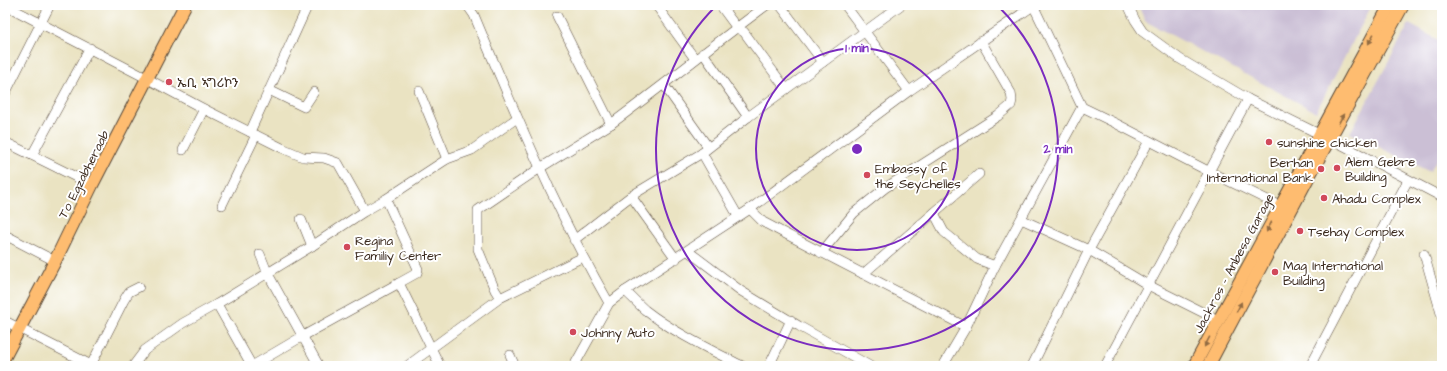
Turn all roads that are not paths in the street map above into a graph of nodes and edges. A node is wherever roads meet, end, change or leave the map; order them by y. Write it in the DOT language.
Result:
graph roads {
  1 [pos="5,5"];
  2 [pos="50,5"];
  3 [pos="185,5"];
  4 [pos="308,5"];
  5 [pos="467,5"];
  6 [pos="656,5"];
  7 [pos="720,5"];
  8 [pos="767,5"];
  9 [pos="780,5"];
  10 [pos="846,5"];
  11 [pos="901,5"];
  12 [pos="1128,5"];
  13 [pos="1390,5"];
  14 [pos="1404,5"];
  15 [pos="1033,6"];
  16 [pos="557,16"];
  17 [pos="41,23"];
  18 [pos="737,28"];
  19 [pos="865,30"];
  20 [pos="981,40"];
  21 [pos="90,48"];
  22 [pos="703,52"];
  23 [pos="695,59"];
  24 [pos="823,62"];
  25 [pos="148,79"];
  26 [pos="664,85"];
  27 [pos="786,89"];
  28 [pos="269,90"];
  29 [pos="909,90"];
  30 [pos="419,91"];
  31 [pos="314,92"];
  32 [pos="5,94"];
  33 [pos="1248,99"];
  34 [pos="1082,107"];
  35 [pos="204,109"];
  36 [pos="748,117"];
  37 [pos="517,118"];
  38 [pos="611,124"];
  39 [pos="253,134"];
  40 [pos="1325,136"];
  41 [pos="1149,141"];
  42 [pos="5,142"];
  43 [pos="183,150"];
  44 [pos="705,150"];
  45 [pos="32,154"];
  46 [pos="447,159"];
  47 [pos="540,168"];
  48 [pos="1208,171"];
  49 [pos="979,174"];
  50 [pos="1408,180"];
  51 [pos="92,185"];
  52 [pos="631,196"];
  53 [pos="1442,197"];
  54 [pos="386,199"];
  55 [pos="222,205"];
  56 [pos="1280,206"];
  57 [pos="750,209"];
  58 [pos="365,211"];
  59 [pos="934,213"];
  60 [pos="738,216"];
  61 [pos="301,219"];
  62 [pos="1021,219"];
  63 [pos="5,235"];
  64 [pos="574,240"];
  65 [pos="312,246"];
  66 [pos="1089,250"];
  67 [pos="688,251"];
  68 [pos="821,253"];
  69 [pos="260,254"];
  70 [pos="1424,254"];
  71 [pos="582,258"];
  72 [pos="676,259"];
  73 [pos="55,260"];
  74 [pos="995,266"];
  75 [pos="268,274"];
  76 [pos="863,274"];
  77 [pos="399,283"];
  78 [pos="1148,285"];
  79 [pos="140,287"];
  80 [pos="625,291"];
  81 [pos="500,298"];
  82 [pos="217,304"];
  83 [pos="609,304"];
  84 [pos="1442,317"];
  85 [pos="791,320"];
  86 [pos="1218,320"];
  87 [pos="5,321"];
  88 [pos="966,327"];
  89 [pos="20,328"];
  90 [pos="303,336"];
  91 [pos="431,350"];
  92 [pos="510,355"];
  93 [pos="5,356"];
  94 [pos="92,366"];
  95 [pos="133,366"];
  96 [pos="252,366"];
  97 [pos="319,366"];
  98 [pos="408,366"];
  99 [pos="440,366"];
  100 [pos="515,366"];
  101 [pos="574,366"];
  102 [pos="742,366"];
  103 [pos="769,366"];
  104 [pos="870,366"];
  105 [pos="943,366"];
  106 [pos="1032,366"];
  107 [pos="1105,366"];
  108 [pos="1194,366"];
  109 [pos="1208,366"];
  110 [pos="1310,366"];
  1 -- 17 [label="street"];
  2 -- 17 [label="street"];
  3 -- 25 [label="main road, To Egzabheraab"];
  4 -- 28 [label="street"];
  5 -- 37 [label="street"];
  6 -- 23 [label="street"];
  7 -- 18 [label="street"];
  8 -- 18 [label="street"];
  9 -- 24 [label="street"];
  10 -- 19 [label="street"];
  11 -- 19 [label="street"];
  12 -- 33 [label="street"];
  13 -- 40 [label="main road, Jackros - Anbesa Garage, one-way"];
  40 -- 14 [label="main road, one-way"];
  15 -- 20 [label="street"];
  15 -- 34 [label="street"];
  16 -- 38 [label="street"];
  17 -- 21 [label="street"];
  17 -- 32 [label="street"];
  18 -- 22 [label="street"];
  18 -- 27 [label="street"];
  19 -- 24 [label="street"];
  19 -- 29 [label="street"];
  20 -- 29 [label="street"];
  20 -- 68 [label="street"];
  21 -- 25 [label="street"];
  21 -- 45 [label="street"];
  22 -- 23 [label="street"];
  22 -- 36 [label="street"];
  23 -- 26 [label="street"];
  24 -- 27 [label="street"];
  25 -- 35 [label="street"];
  25 -- 51 [label="main road, To Egzabheraab"];
  26 -- 38 [label="street"];
  26 -- 44 [label="street"];
  27 -- 36 [label="street"];
  28 -- 31 [label="street"];
  28 -- 39 [label="street"];
  29 -- 57 [label="street"];
  30 -- 46 [label="street"];
  33 -- 40 [label="street"];
  33 -- 48 [label="street"];
  34 -- 41 [label="street"];
  34 -- 62 [label="street"];
  35 -- 39 [label="street"];
  35 -- 43 [label="street"];
  36 -- 44 [label="street"];
  37 -- 46 [label="street"];
  37 -- 47 [label="street"];
  38 -- 47 [label="street"];
  39 -- 55 [label="street"];
  39 -- 58 [label="street"];
  40 -- 50 [label="street"];
  40 -- 56 [label="main road, Jackros - Anbesa Garage"];
  109 -- 40 [label="main road, one-way"];
  41 -- 48 [label="street"];
  41 -- 66 [label="street"];
  42 -- 45 [label="street"];
  44 -- 52 [label="street"];
  44 -- 60 [label="street"];
  45 -- 51 [label="street"];
  46 -- 54 [label="street"];
  47 -- 64 [label="street"];
  47 -- 81 [label="street"];
  48 -- 56 [label="street"];
  48 -- 78 [label="street"];
  49 -- 59 [label="street"];
  50 -- 53 [label="street"];
  50 -- 110 [label="street"];
  51 -- 73 [label="main road, To Egzabheraab"];
  52 -- 64 [label="street"];
  52 -- 72 [label="street"];
  54 -- 58 [label="street"];
  54 -- 77 [label="street"];
  56 -- 86 [label="main road, Jackros - Anbesa Garage, one-way"];
  57 -- 60 [label="street"];
  57 -- 68 [label="street"];
  58 -- 65 [label="street"];
  59 -- 74 [label="street"];
  59 -- 76 [label="street"];
  60 -- 67 [label="street"];
  61 -- 65 [label="street"];
  62 -- 66 [label="street"];
  62 -- 74 [label="street"];
  63 -- 73 [label="street"];
  64 -- 71 [label="street"];
  65 -- 75 [label="street"];
  66 -- 78 [label="street"];
  66 -- 106 [label="street"];
  67 -- 72 [label="street"];
  67 -- 85 [label="street"];
  68 -- 76 [label="street"];
  69 -- 75 [label="street"];
  70 -- 84 [label="street"];
  71 -- 81 [label="street"];
  71 -- 83 [label="street"];
  72 -- 80 [label="street"];
  73 -- 89 [label="main road, To Egzabheraab"];
  74 -- 88 [label="street"];
  75 -- 82 [label="street"];
  75 -- 90 [label="street"];
  76 -- 88 [label="street"];
  77 -- 90 [label="street"];
  77 -- 91 [label="street"];
  78 -- 86 [label="street"];
  78 -- 107 [label="street"];
  79 -- 94 [label="street"];
  80 -- 83 [label="street"];
  80 -- 102 [label="street"];
  81 -- 91 [label="street"];
  82 -- 95 [label="street"];
  82 -- 96 [label="street"];
  83 -- 101 [label="street"];
  85 -- 103 [label="street"];
  85 -- 104 [label="street"];
  86 -- 108 [label="main road, Jackros - Anbesa Garage, one-way"];
  87 -- 89 [label="street"];
  88 -- 105 [label="street"];
  89 -- 93 [label="main road, To Egzabheraab"];
  89 -- 94 [label="street"];
  90 -- 96 [label="street"];
  90 -- 97 [label="street"];
  91 -- 98 [label="street"];
  91 -- 99 [label="street"];
  92 -- 100 [label="street"];
}
